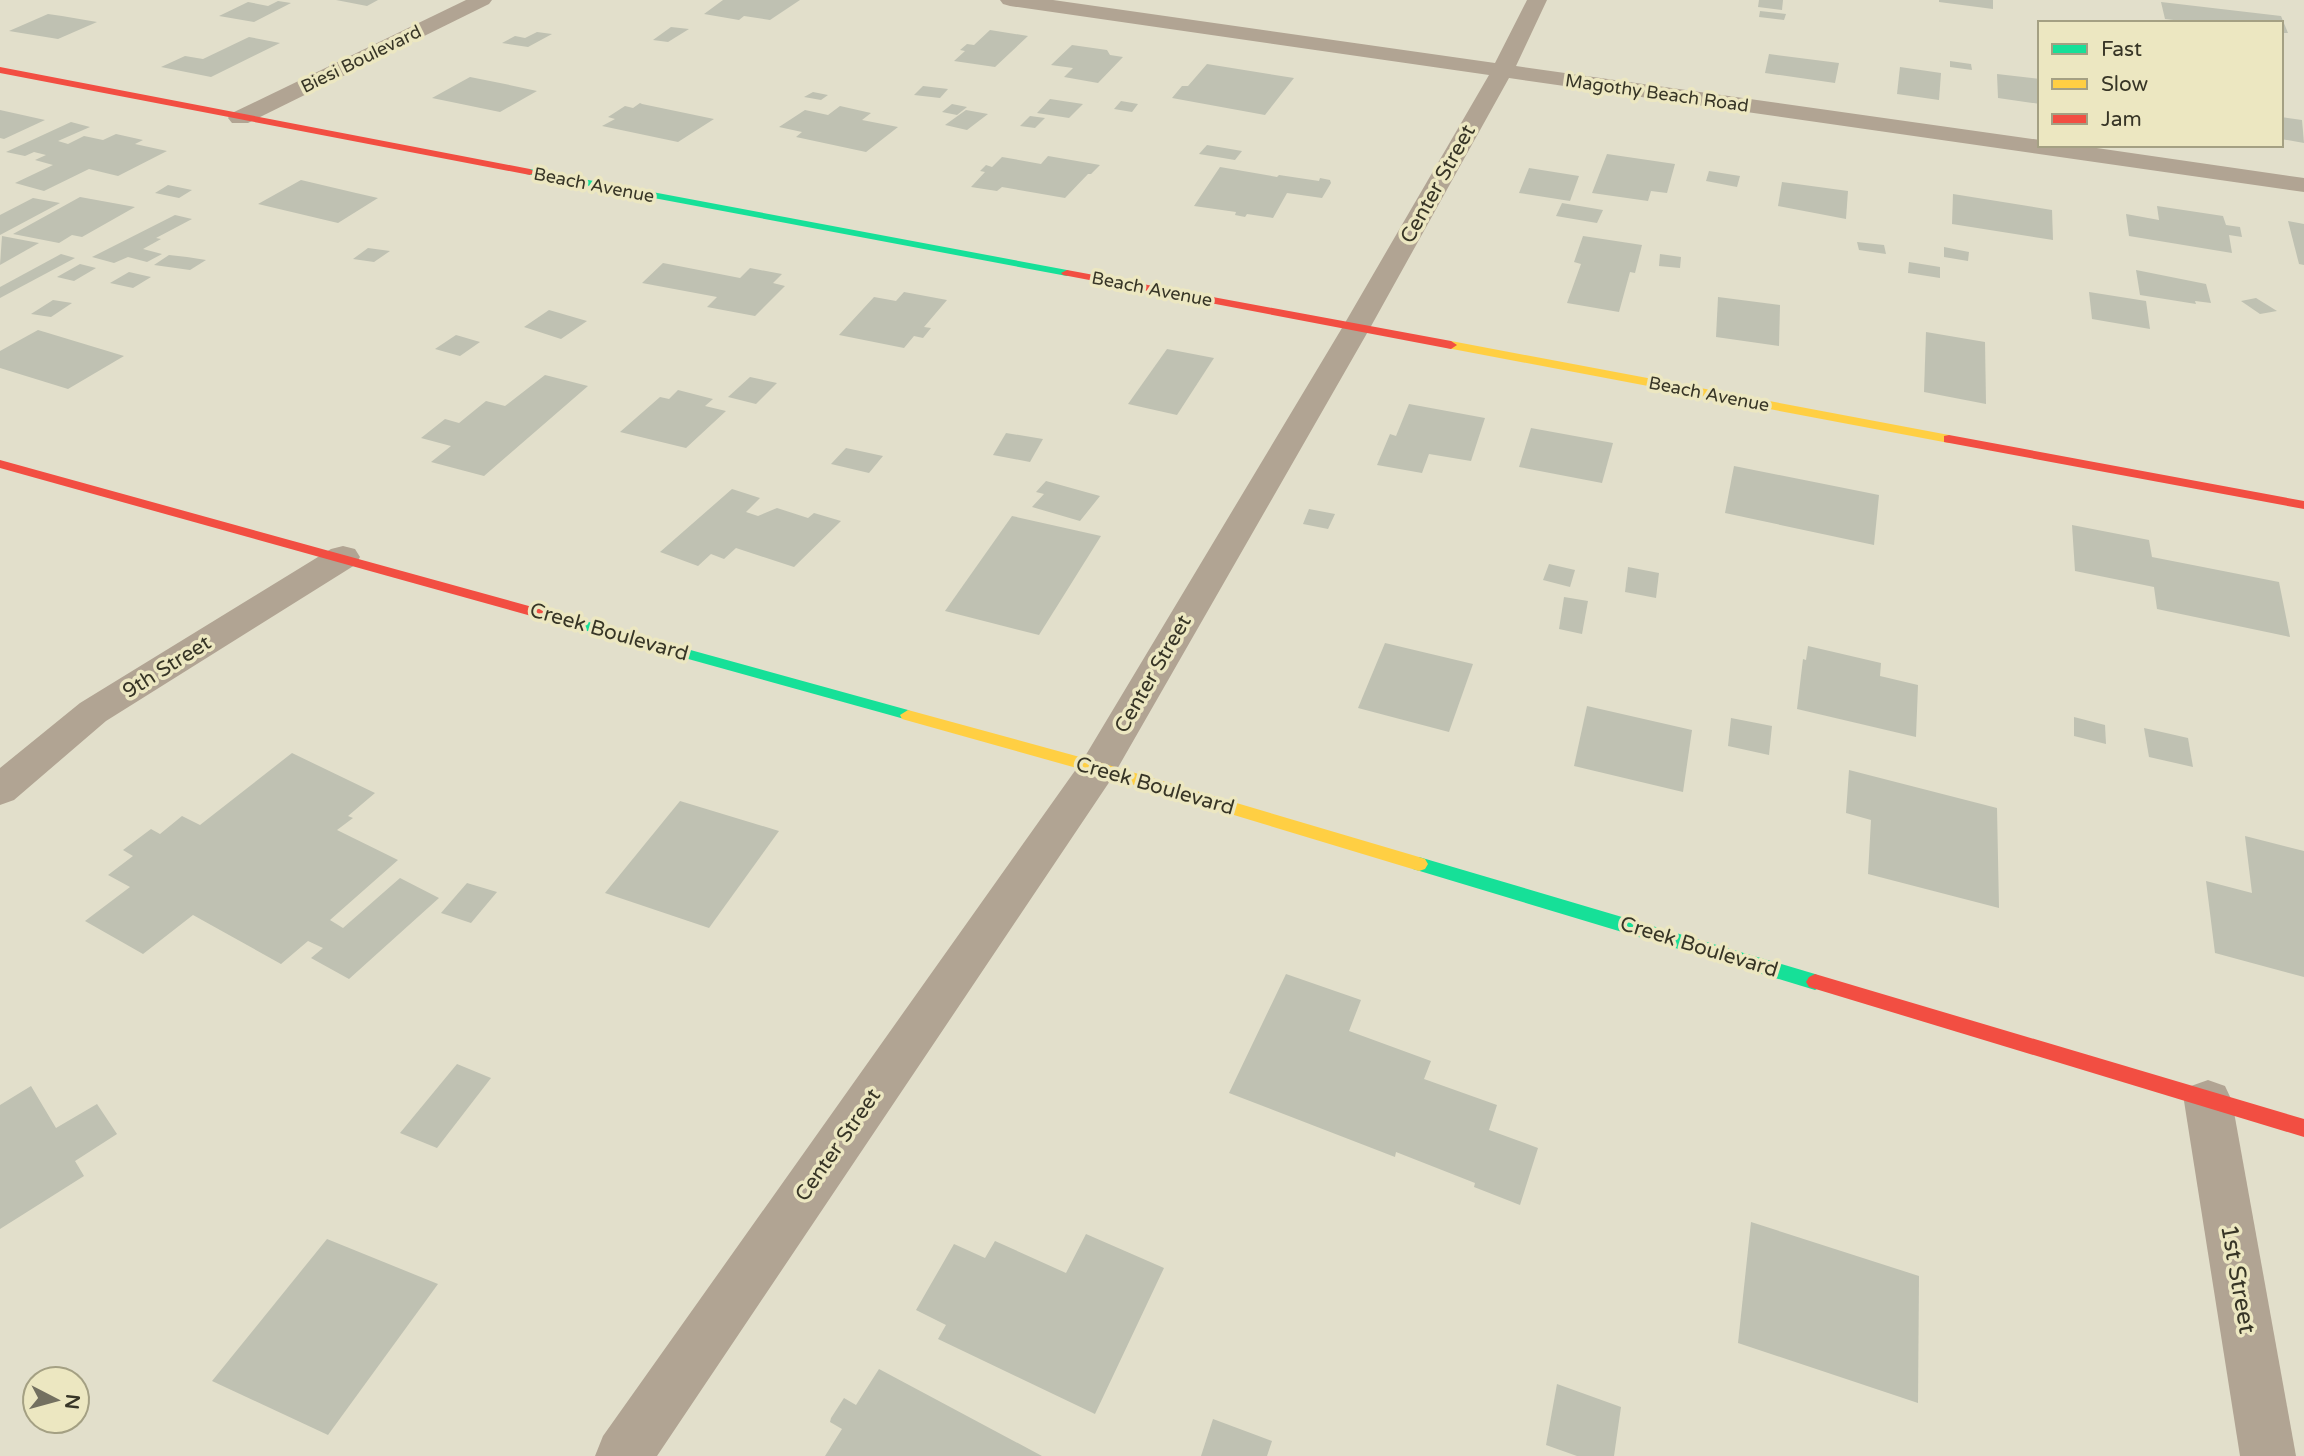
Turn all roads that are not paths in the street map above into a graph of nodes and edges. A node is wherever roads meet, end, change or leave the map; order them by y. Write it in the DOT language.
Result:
graph roads {
  1 [pos="482,0"];
  2 [pos="1010,0"];
  3 [pos="1537,0"];
  4 [pos="0,70"];
  5 [pos="1502,71"];
  6 [pos="240,118"];
  7 [pos="2304,185"];
  8 [pos="1356,328"];
  9 [pos="0,464"];
  10 [pos="2304,505"];
  11 [pos="343,557"];
  12 [pos="1098,768"];
  13 [pos="0,790"];
  14 [pos="2208,1101"];
  15 [pos="2304,1128"];
  16 [pos="624,1456"];
  17 [pos="2268,1456"];
  1 -- 6 [label="street, Biesi Boulevard"];
  2 -- 5 [label="street, Magothy Beach Road"];
  3 -- 5 [label="street, Center Street"];
  4 -- 6 [label="street, Beach Avenue"];
  5 -- 7 [label="street, Magothy Beach Road"];
  5 -- 8 [label="street, Center Street"];
  6 -- 8 [label="street, Beach Avenue"];
  8 -- 10 [label="street, Beach Avenue"];
  8 -- 12 [label="street, Center Street"];
  9 -- 11 [label="street, Creek Boulevard"];
  11 -- 12 [label="street, Creek Boulevard"];
  11 -- 13 [label="street, 9th Street"];
  12 -- 14 [label="street, Creek Boulevard"];
  12 -- 16 [label="street, Center Street"];
  14 -- 15 [label="street, Creek Boulevard"];
  14 -- 17 [label="street, 1st Street"];
}
